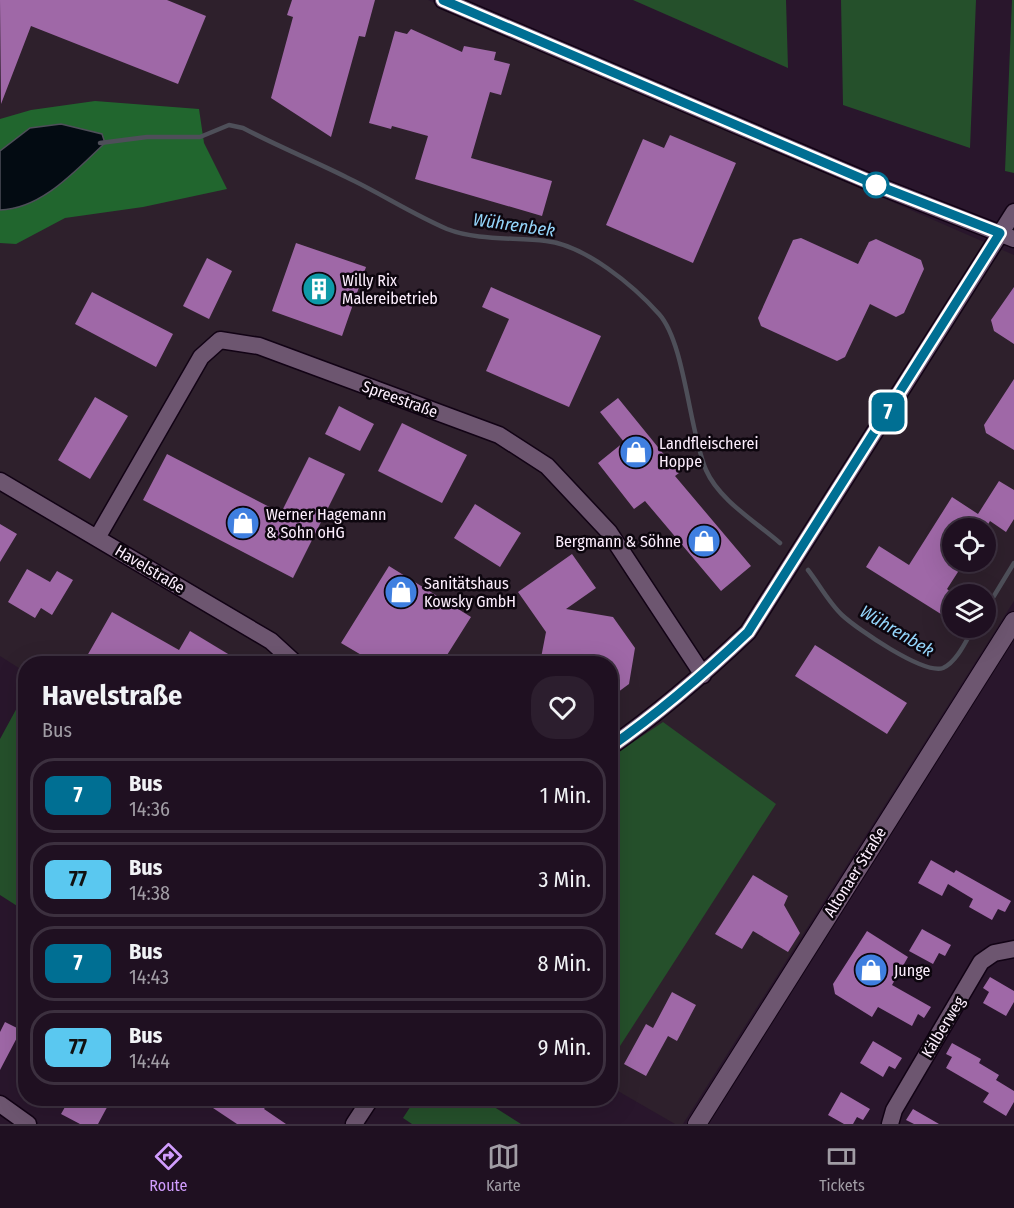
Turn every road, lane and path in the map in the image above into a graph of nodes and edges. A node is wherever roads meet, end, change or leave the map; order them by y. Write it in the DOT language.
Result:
graph roads {
  1 [pos="443,0"];
  2 [pos="1014,212"];
  3 [pos="1007,236"];
  4 [pos="0,481"];
  5 [pos="97,538"];
  6 [pos="1014,621"];
  7 [pos="287,656"];
  8 [pos="703,675"];
  9 [pos="618,741"];
  10 [pos="1014,949"];
  11 [pos="0,1104"];
  12 [pos="366,1106"];
  13 [pos="27,1124"];
  14 [pos="354,1124"];
  15 [pos="697,1124"];
  16 [pos="890,1124"];
  1 -- 3 [label="street"];
  2 -- 3 [label="street"];
  3 -- 8 [label="street"];
  4 -- 5 [label="street, Havelstraße"];
  5 -- 7 [label="street, Havelstraße"];
  5 -- 8 [label="street, Spreestraße"];
  6 -- 15 [label="main road, Altonaer Straße"];
  8 -- 9 [label="street"];
  10 -- 16 [label="street, Kälberweg"];
  11 -- 13 [label="street"];
  12 -- 14 [label="street"];
}
